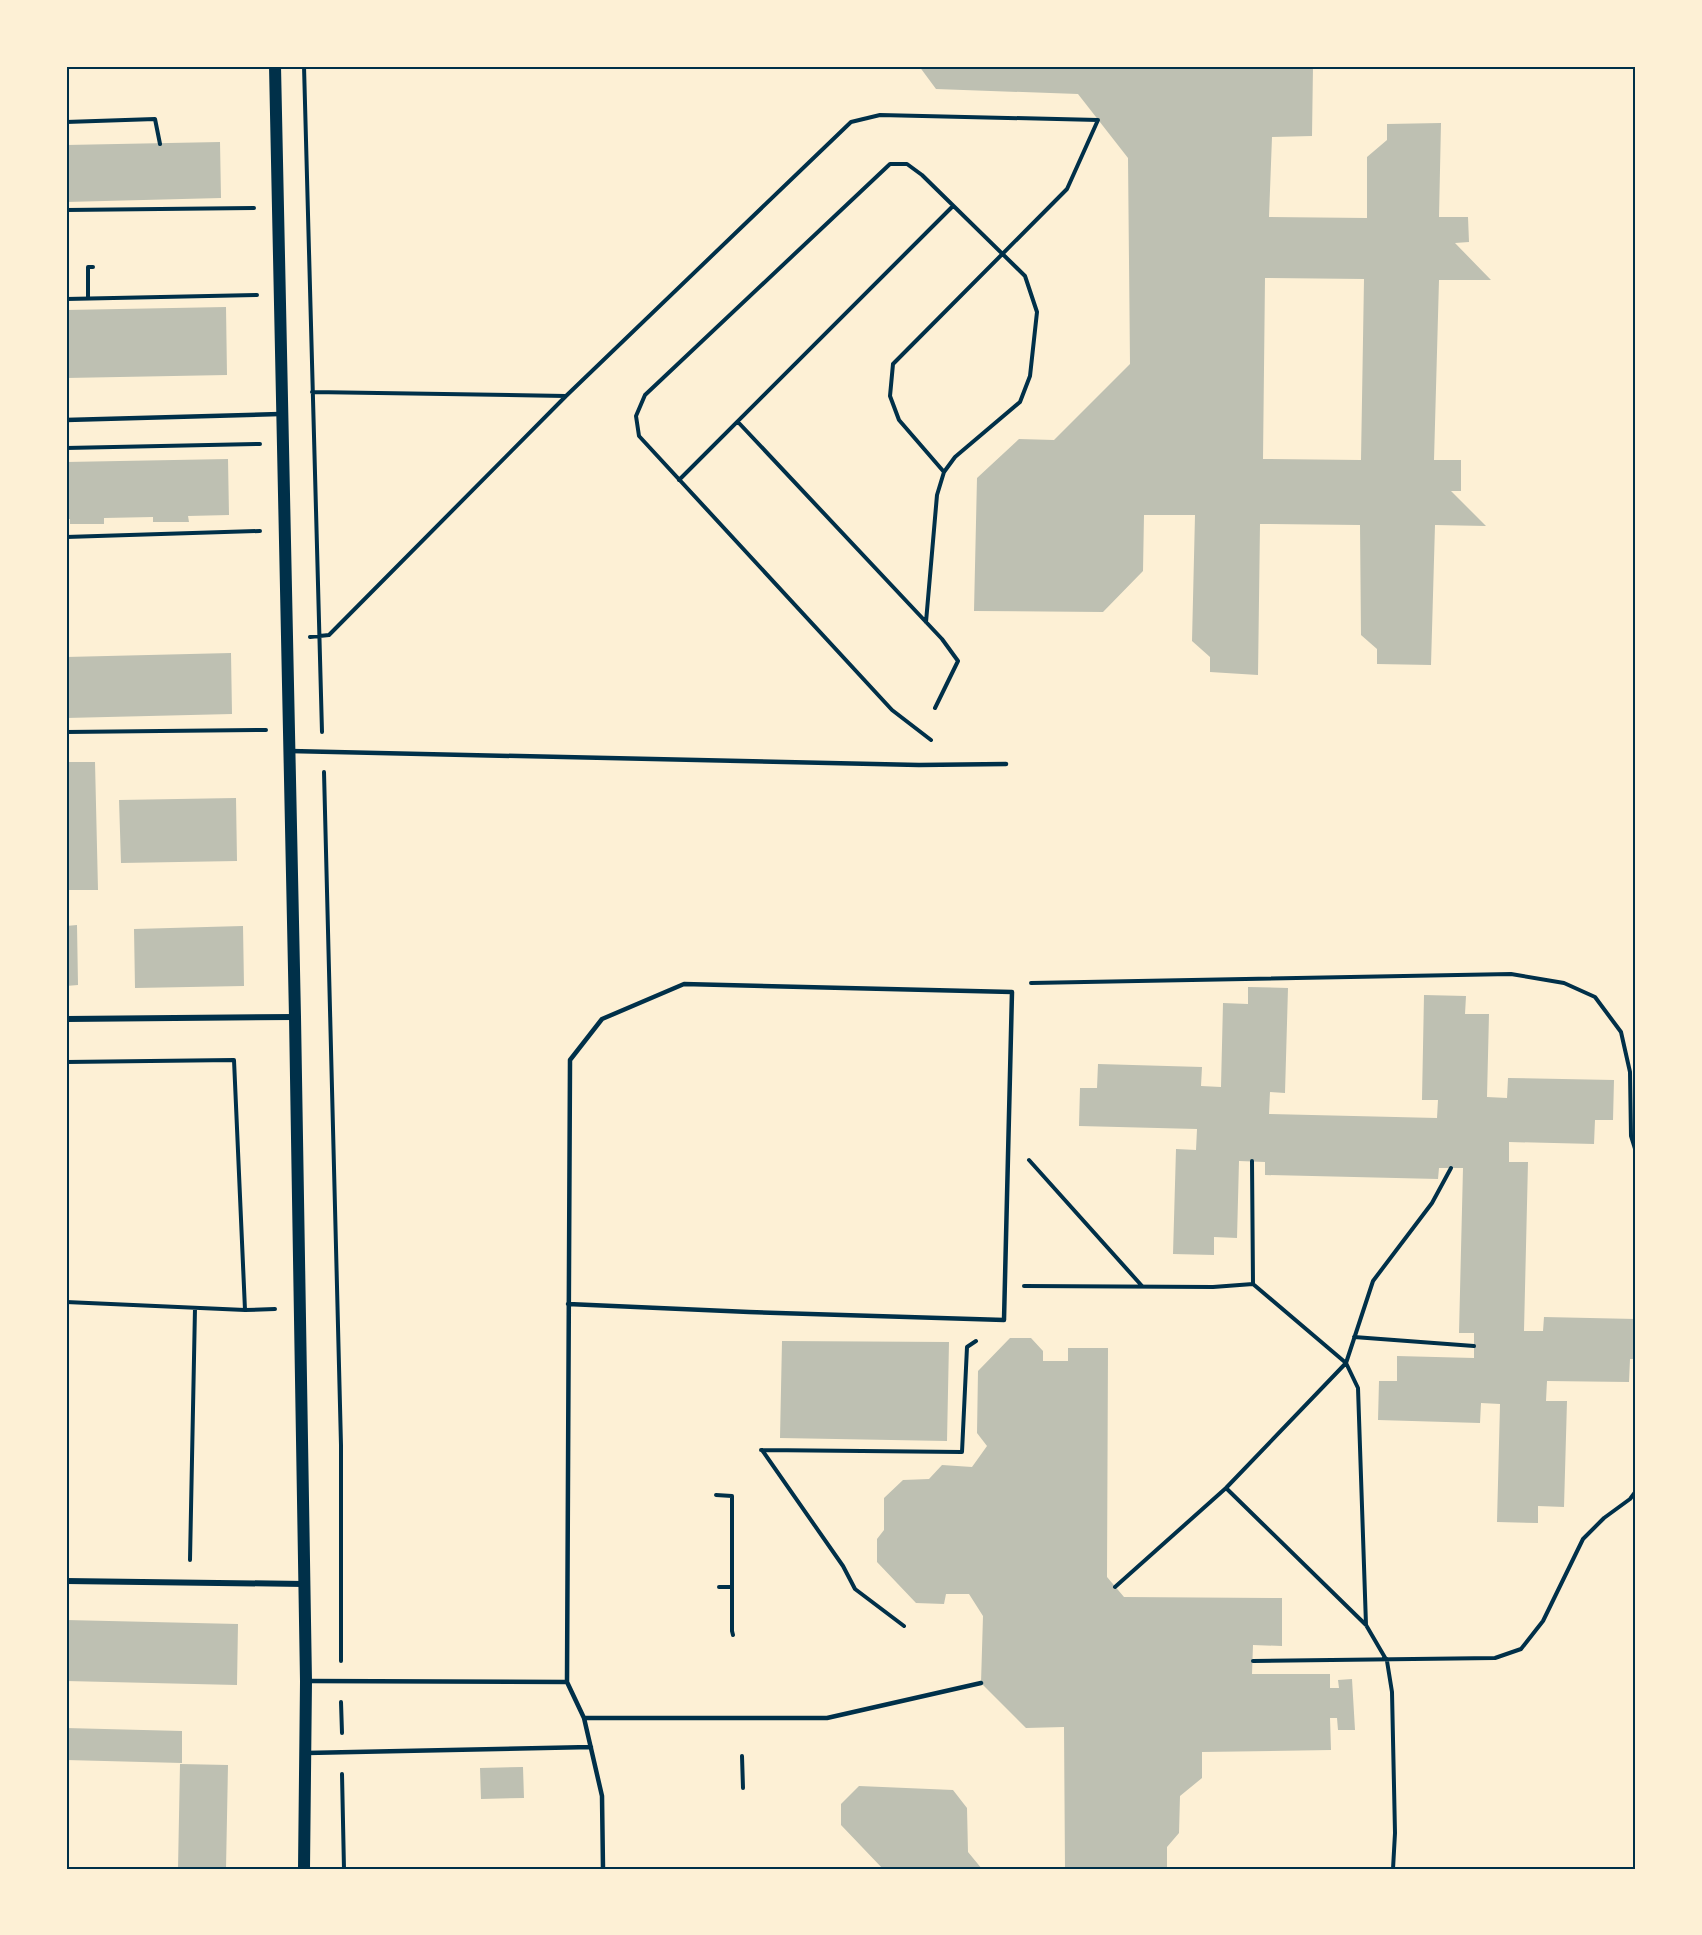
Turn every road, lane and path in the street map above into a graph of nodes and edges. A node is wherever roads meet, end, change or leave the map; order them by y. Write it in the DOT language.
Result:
graph roads {
  1 [pos="275,66"];
  2 [pos="304,66"];
  3 [pos="66,122"];
  4 [pos="160,144"];
  5 [pos="66,145"];
  6 [pos="953,206"];
  7 [pos="278,207"];
  8 [pos="66,210"];
  9 [pos="1002,254"];
  10 [pos="93,267"];
  11 [pos="279,294"];
  12 [pos="88,298"];
  13 [pos="66,299"];
  14 [pos="282,392"];
  15 [pos="312,392"];
  16 [pos="566,396"];
  17 [pos="282,414"];
  18 [pos="66,420"];
  19 [pos="738,422"];
  20 [pos="283,443"];
  21 [pos="66,448"];
  22 [pos="944,472"];
  23 [pos="679,480"];
  24 [pos="285,531"];
  25 [pos="66,537"];
  26 [pos="926,622"];
  27 [pos="319,636"];
  28 [pos="288,640"];
  29 [pos="935,708"];
  30 [pos="290,729"];
  31 [pos="66,732"];
  32 [pos="931,740"];
  33 [pos="290,751"];
  34 [pos="323,752"];
  35 [pos="1006,764"];
  36 [pos="1012,993"];
  37 [pos="295,1017"];
  38 [pos="66,1019"];
  39 [pos="66,1062"];
  40 [pos="1008,1136"];
  41 [pos="1636,1152"];
  42 [pos="1252,1161"];
  43 [pos="1451,1168"];
  44 [pos="1253,1284"];
  45 [pos="1143,1287"];
  46 [pos="66,1302"];
  47 [pos="568,1304"];
  48 [pos="195,1308"];
  49 [pos="300,1308"];
  50 [pos="245,1310"];
  51 [pos="1004,1320"];
  52 [pos="1354,1337"];
  53 [pos="1474,1346"];
  54 [pos="1346,1363"];
  55 [pos="1226,1488"];
  56 [pos="1636,1491"];
  57 [pos="716,1495"];
  58 [pos="66,1581"];
  59 [pos="189,1582"];
  60 [pos="304,1584"];
  61 [pos="719,1587"];
  62 [pos="731,1587"];
  63 [pos="1115,1587"];
  64 [pos="1366,1625"];
  65 [pos="904,1626"];
  66 [pos="734,1635"];
  67 [pos="1253,1661"];
  68 [pos="1388,1661"];
  69 [pos="306,1681"];
  70 [pos="341,1681"];
  71 [pos="567,1682"];
  72 [pos="981,1683"];
  73 [pos="584,1718"];
  74 [pos="591,1747"];
  75 [pos="342,1752"];
  76 [pos="306,1753"];
  77 [pos="742,1756"];
  78 [pos="743,1788"];
  79 [pos="304,1869"];
  80 [pos="344,1869"];
  81 [pos="603,1869"];
  82 [pos="1393,1869"];
  1 -- 7 [label="main road"];
  2 -- 15 [label="path"];
  3 -- 4 [label="path"];
  3 -- 5 [label="path"];
  6 -- 9 [label="path"];
  6 -- 19 [label="path"];
  6 -- 23 [label="path"];
  7 -- 8 [label="path"];
  7 -- 11 [label="main road"];
  9 -- 16 [label="path"];
  9 -- 22 [label="path"];
  9 -- 22 [label="path"];
  10 -- 12 [label="path"];
  11 -- 12 [label="path"];
  11 -- 14 [label="main road"];
  12 -- 13 [label="path"];
  14 -- 15 [label="path"];
  14 -- 17 [label="main road"];
  15 -- 16 [label="path"];
  15 -- 27 [label="path"];
  16 -- 27 [label="path"];
  17 -- 18 [label="lane"];
  17 -- 20 [label="main road"];
  19 -- 23 [label="path"];
  19 -- 26 [label="path"];
  20 -- 21 [label="path"];
  20 -- 24 [label="main road"];
  22 -- 26 [label="path"];
  23 -- 32 [label="path"];
  24 -- 25 [label="path"];
  24 -- 28 [label="main road"];
  26 -- 29 [label="path"];
  27 -- 28 [label="path"];
  27 -- 34 [label="path"];
  28 -- 30 [label="main road"];
  30 -- 31 [label="path"];
  30 -- 33 [label="main road"];
  33 -- 34 [label="lane"];
  33 -- 37 [label="main road"];
  34 -- 35 [label="lane"];
  34 -- 70 [label="path"];
  36 -- 40 [label="lane"];
  36 -- 41 [label="path"];
  36 -- 47 [label="lane"];
  37 -- 38 [label="street"];
  37 -- 49 [label="main road"];
  39 -- 50 [label="path"];
  40 -- 45 [label="path"];
  40 -- 51 [label="lane"];
  42 -- 44 [label="path"];
  43 -- 52 [label="path"];
  44 -- 45 [label="path"];
  44 -- 54 [label="path"];
  45 -- 51 [label="path"];
  46 -- 48 [label="path"];
  47 -- 51 [label="lane"];
  47 -- 71 [label="lane"];
  48 -- 50 [label="path"];
  48 -- 59 [label="path"];
  49 -- 50 [label="path"];
  49 -- 60 [label="main road"];
  51 -- 65 [label="path"];
  52 -- 53 [label="path"];
  52 -- 54 [label="path"];
  54 -- 55 [label="path"];
  54 -- 64 [label="path"];
  55 -- 63 [label="path"];
  55 -- 64 [label="path"];
  56 -- 68 [label="path"];
  57 -- 62 [label="path"];
  58 -- 59 [label="street"];
  59 -- 60 [label="street"];
  60 -- 69 [label="main road"];
  61 -- 62 [label="path"];
  62 -- 66 [label="path"];
  64 -- 68 [label="path"];
  67 -- 68 [label="path"];
  68 -- 82 [label="path"];
  69 -- 70 [label="lane"];
  69 -- 76 [label="main road"];
  70 -- 71 [label="lane"];
  70 -- 75 [label="path"];
  71 -- 73 [label="lane"];
  72 -- 73 [label="lane"];
  73 -- 74 [label="lane"];
  74 -- 75 [label="lane"];
  74 -- 81 [label="lane"];
  75 -- 76 [label="lane"];
  75 -- 80 [label="path"];
  76 -- 79 [label="main road"];
  77 -- 78 [label="path"];
}
